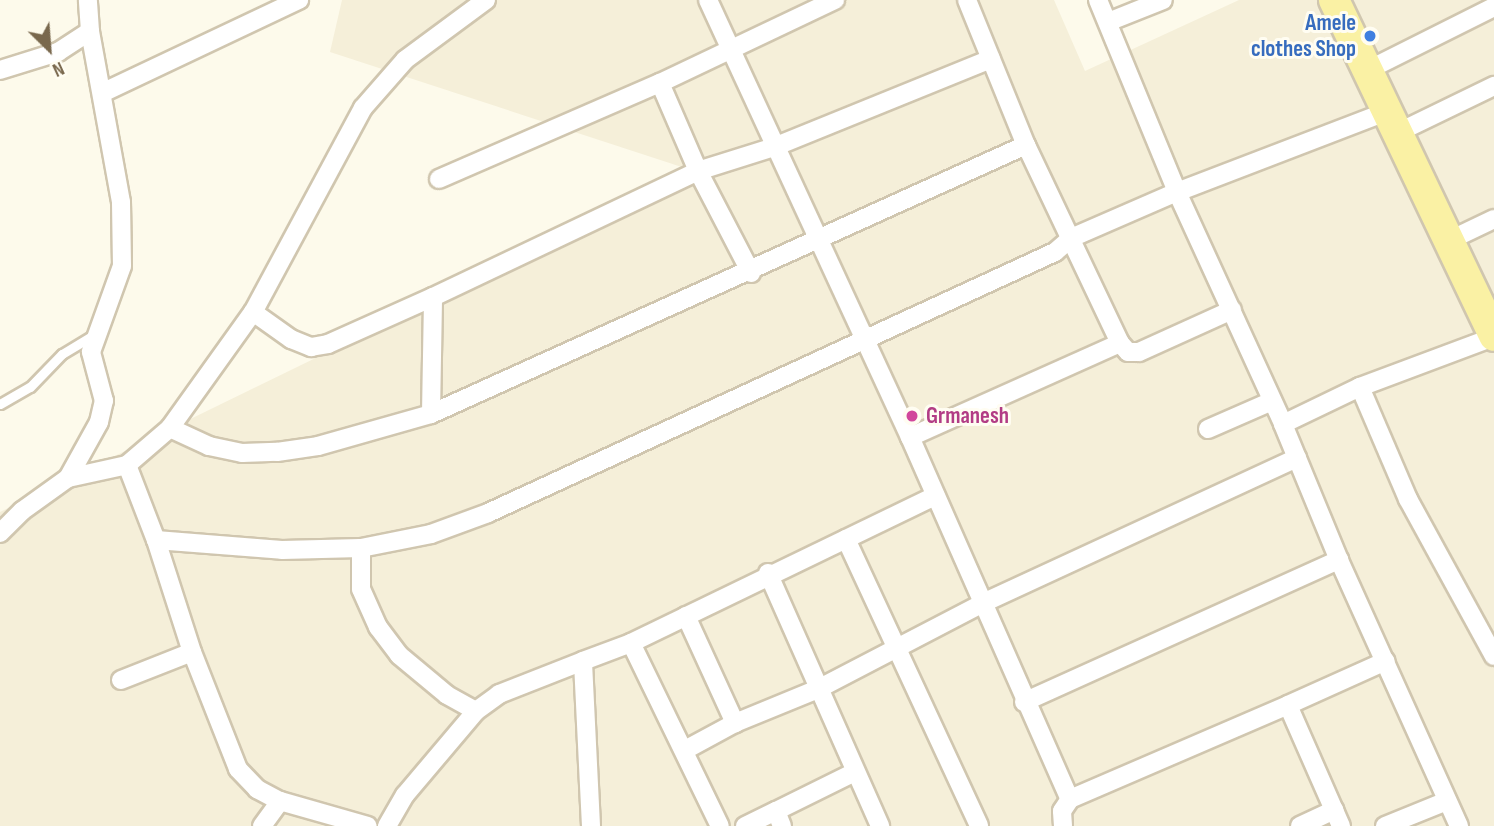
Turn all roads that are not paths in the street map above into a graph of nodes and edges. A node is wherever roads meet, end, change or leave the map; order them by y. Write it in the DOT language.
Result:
graph roads {
  1 [pos="88,0"];
  2 [pos="299,0"];
  3 [pos="456,0"];
  4 [pos="486,0"];
  5 [pos="708,0"];
  6 [pos="835,0"];
  7 [pos="967,0"];
  8 [pos="1098,0"];
  9 [pos="1163,0"];
  10 [pos="1334,0"];
  11 [pos="1494,6"];
  12 [pos="458,20"];
  13 [pos="1108,22"];
  14 [pos="90,31"];
  15 [pos="732,48"];
  16 [pos="991,59"];
  17 [pos="1368,69"];
  18 [pos="0,70"];
  19 [pos="660,83"];
  20 [pos="1494,86"];
  21 [pos="104,92"];
  22 [pos="1393,122"];
  23 [pos="1026,145"];
  24 [pos="774,147"];
  25 [pos="698,172"];
  26 [pos="439,179"];
  27 [pos="1177,192"];
  28 [pos="1494,219"];
  29 [pos="1071,238"];
  30 [pos="819,240"];
  31 [pos="1448,241"];
  32 [pos="751,273"];
  33 [pos="433,297"];
  34 [pos="1232,310"];
  35 [pos="253,312"];
  36 [pos="95,334"];
  37 [pos="864,337"];
  38 [pos="1494,337"];
  39 [pos="1120,343"];
  40 [pos="1360,387"];
  41 [pos="1272,401"];
  42 [pos="0,404"];
  43 [pos="431,414"];
  44 [pos="1283,424"];
  45 [pos="170,428"];
  46 [pos="1208,429"];
  47 [pos="910,437"];
  48 [pos="1297,458"];
  49 [pos="127,466"];
  50 [pos="68,478"];
  51 [pos="935,495"];
  52 [pos="0,533"];
  53 [pos="846,539"];
  54 [pos="156,540"];
  55 [pos="361,548"];
  56 [pos="1339,560"];
  57 [pos="768,573"];
  58 [pos="983,603"];
  59 [pos="685,615"];
  60 [pos="1489,631"];
  61 [pos="631,643"];
  62 [pos="899,647"];
  63 [pos="192,652"];
  64 [pos="1494,656"];
  65 [pos="583,660"];
  66 [pos="1386,661"];
  67 [pos="121,680"];
  68 [pos="818,688"];
  69 [pos="1024,702"];
  70 [pos="1288,705"];
  71 [pos="476,711"];
  72 [pos="735,723"];
  73 [pos="685,750"];
  74 [pos="855,772"];
  75 [pos="1070,799"];
  76 [pos="280,800"];
  77 [pos="1447,801"];
  78 [pos="779,818"];
  79 [pos="1338,818"];
  80 [pos="262,826"];
  81 [pos="368,826"];
  82 [pos="387,826"];
  83 [pos="591,826"];
  84 [pos="720,826"];
  85 [pos="745,826"];
  86 [pos="880,826"];
  87 [pos="979,826"];
  88 [pos="1063,826"];
  89 [pos="1300,826"];
  90 [pos="1385,826"];
  91 [pos="1459,826"];
  1 -- 14 [label="street"];
  2 -- 21 [label="street"];
  3 -- 12 [label="street"];
  4 -- 12 [label="street"];
  5 -- 15 [label="street"];
  6 -- 15 [label="street"];
  7 -- 16 [label="street"];
  8 -- 13 [label="street"];
  9 -- 13 [label="street"];
  10 -- 17 [label="main road"];
  11 -- 17 [label="street"];
  12 -- 35 [label="street"];
  13 -- 27 [label="street"];
  14 -- 18 [label="street"];
  14 -- 21 [label="street"];
  15 -- 19 [label="street"];
  15 -- 24 [label="street"];
  16 -- 23 [label="street"];
  16 -- 24 [label="street"];
  17 -- 22 [label="main road"];
  19 -- 25 [label="street"];
  19 -- 26 [label="street"];
  20 -- 22 [label="street"];
  21 -- 36 [label="street"];
  22 -- 27 [label="street"];
  22 -- 31 [label="main road"];
  23 -- 29 [label="street"];
  23 -- 30 [label="street"];
  24 -- 25 [label="street"];
  24 -- 30 [label="street"];
  25 -- 32 [label="street"];
  25 -- 33 [label="street"];
  27 -- 29 [label="street"];
  27 -- 34 [label="street"];
  28 -- 31 [label="street"];
  29 -- 37 [label="street"];
  29 -- 39 [label="street"];
  30 -- 32 [label="street"];
  30 -- 37 [label="street"];
  31 -- 38 [label="main road"];
  32 -- 43 [label="street"];
  33 -- 35 [label="street"];
  33 -- 43 [label="street"];
  34 -- 39 [label="street"];
  34 -- 41 [label="street"];
  35 -- 45 [label="street"];
  36 -- 42 [label="lane"];
  36 -- 50 [label="street"];
  37 -- 47 [label="street"];
  37 -- 55 [label="street"];
  38 -- 40 [label="street"];
  39 -- 47 [label="street"];
  40 -- 44 [label="street"];
  40 -- 60 [label="street"];
  41 -- 44 [label="street"];
  41 -- 46 [label="street"];
  43 -- 45 [label="street"];
  44 -- 48 [label="street"];
  45 -- 49 [label="street"];
  47 -- 51 [label="street"];
  48 -- 56 [label="street"];
  48 -- 58 [label="street"];
  49 -- 50 [label="street"];
  49 -- 54 [label="street"];
  50 -- 52 [label="street"];
  51 -- 53 [label="street"];
  51 -- 58 [label="street"];
  53 -- 57 [label="street"];
  53 -- 62 [label="street"];
  54 -- 55 [label="street"];
  54 -- 63 [label="street"];
  55 -- 71 [label="street"];
  56 -- 66 [label="street"];
  56 -- 69 [label="street"];
  57 -- 59 [label="street"];
  57 -- 68 [label="street"];
  58 -- 62 [label="street"];
  58 -- 69 [label="street"];
  59 -- 61 [label="street"];
  59 -- 72 [label="street"];
  60 -- 64 [label="street"];
  61 -- 65 [label="street"];
  61 -- 73 [label="street"];
  62 -- 68 [label="street"];
  62 -- 87 [label="street"];
  63 -- 67 [label="street"];
  63 -- 76 [label="street"];
  65 -- 71 [label="street"];
  65 -- 83 [label="street"];
  66 -- 70 [label="street"];
  66 -- 77 [label="street"];
  68 -- 72 [label="street"];
  68 -- 74 [label="street"];
  69 -- 75 [label="street"];
  70 -- 75 [label="street"];
  70 -- 79 [label="street"];
  71 -- 82 [label="street"];
  72 -- 73 [label="street"];
  73 -- 84 [label="street"];
  74 -- 78 [label="street"];
  74 -- 86 [label="street"];
  75 -- 88 [label="street"];
  76 -- 80 [label="street"];
  76 -- 81 [label="street"];
  77 -- 90 [label="street"];
  77 -- 91 [label="street"];
  78 -- 85 [label="street"];
  79 -- 89 [label="street"];
}
